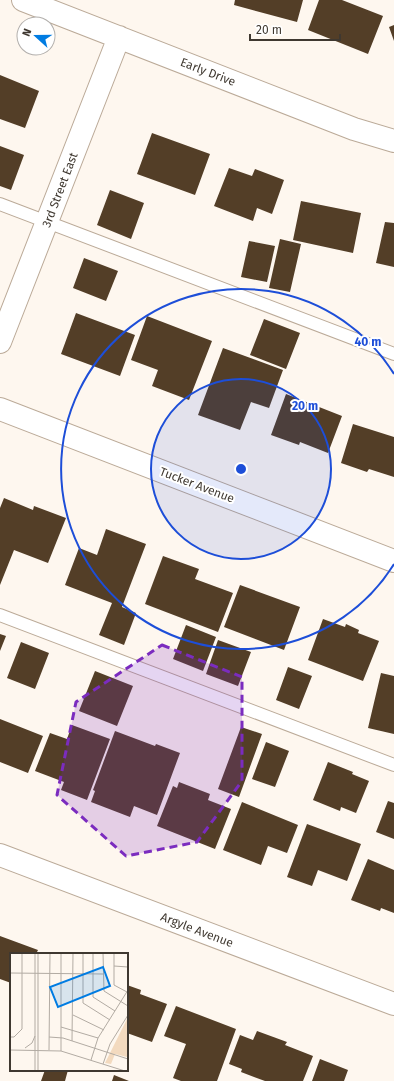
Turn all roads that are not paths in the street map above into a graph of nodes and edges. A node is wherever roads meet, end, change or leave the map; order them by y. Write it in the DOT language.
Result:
graph roads {
  1 [pos="23,0"];
  2 [pos="119,37"];
  3 [pos="394,141"];
  4 [pos="0,204"];
  5 [pos="48,222"];
  6 [pos="0,342"];
  7 [pos="394,354"];
  8 [pos="0,409"];
  9 [pos="394,561"];
  10 [pos="0,615"];
  11 [pos="394,765"];
  12 [pos="0,855"];
  13 [pos="394,1004"];
  1 -- 2 [label="street, Early Drive"];
  2 -- 3 [label="street, Early Drive"];
  2 -- 5 [label="street, 3rd Street East"];
  4 -- 5 [label="lane"];
  5 -- 6 [label="street, 3rd Street East"];
  5 -- 7 [label="lane"];
  8 -- 9 [label="street, Tucker Avenue"];
  10 -- 11 [label="lane"];
  12 -- 13 [label="street, Argyle Avenue"];
}
